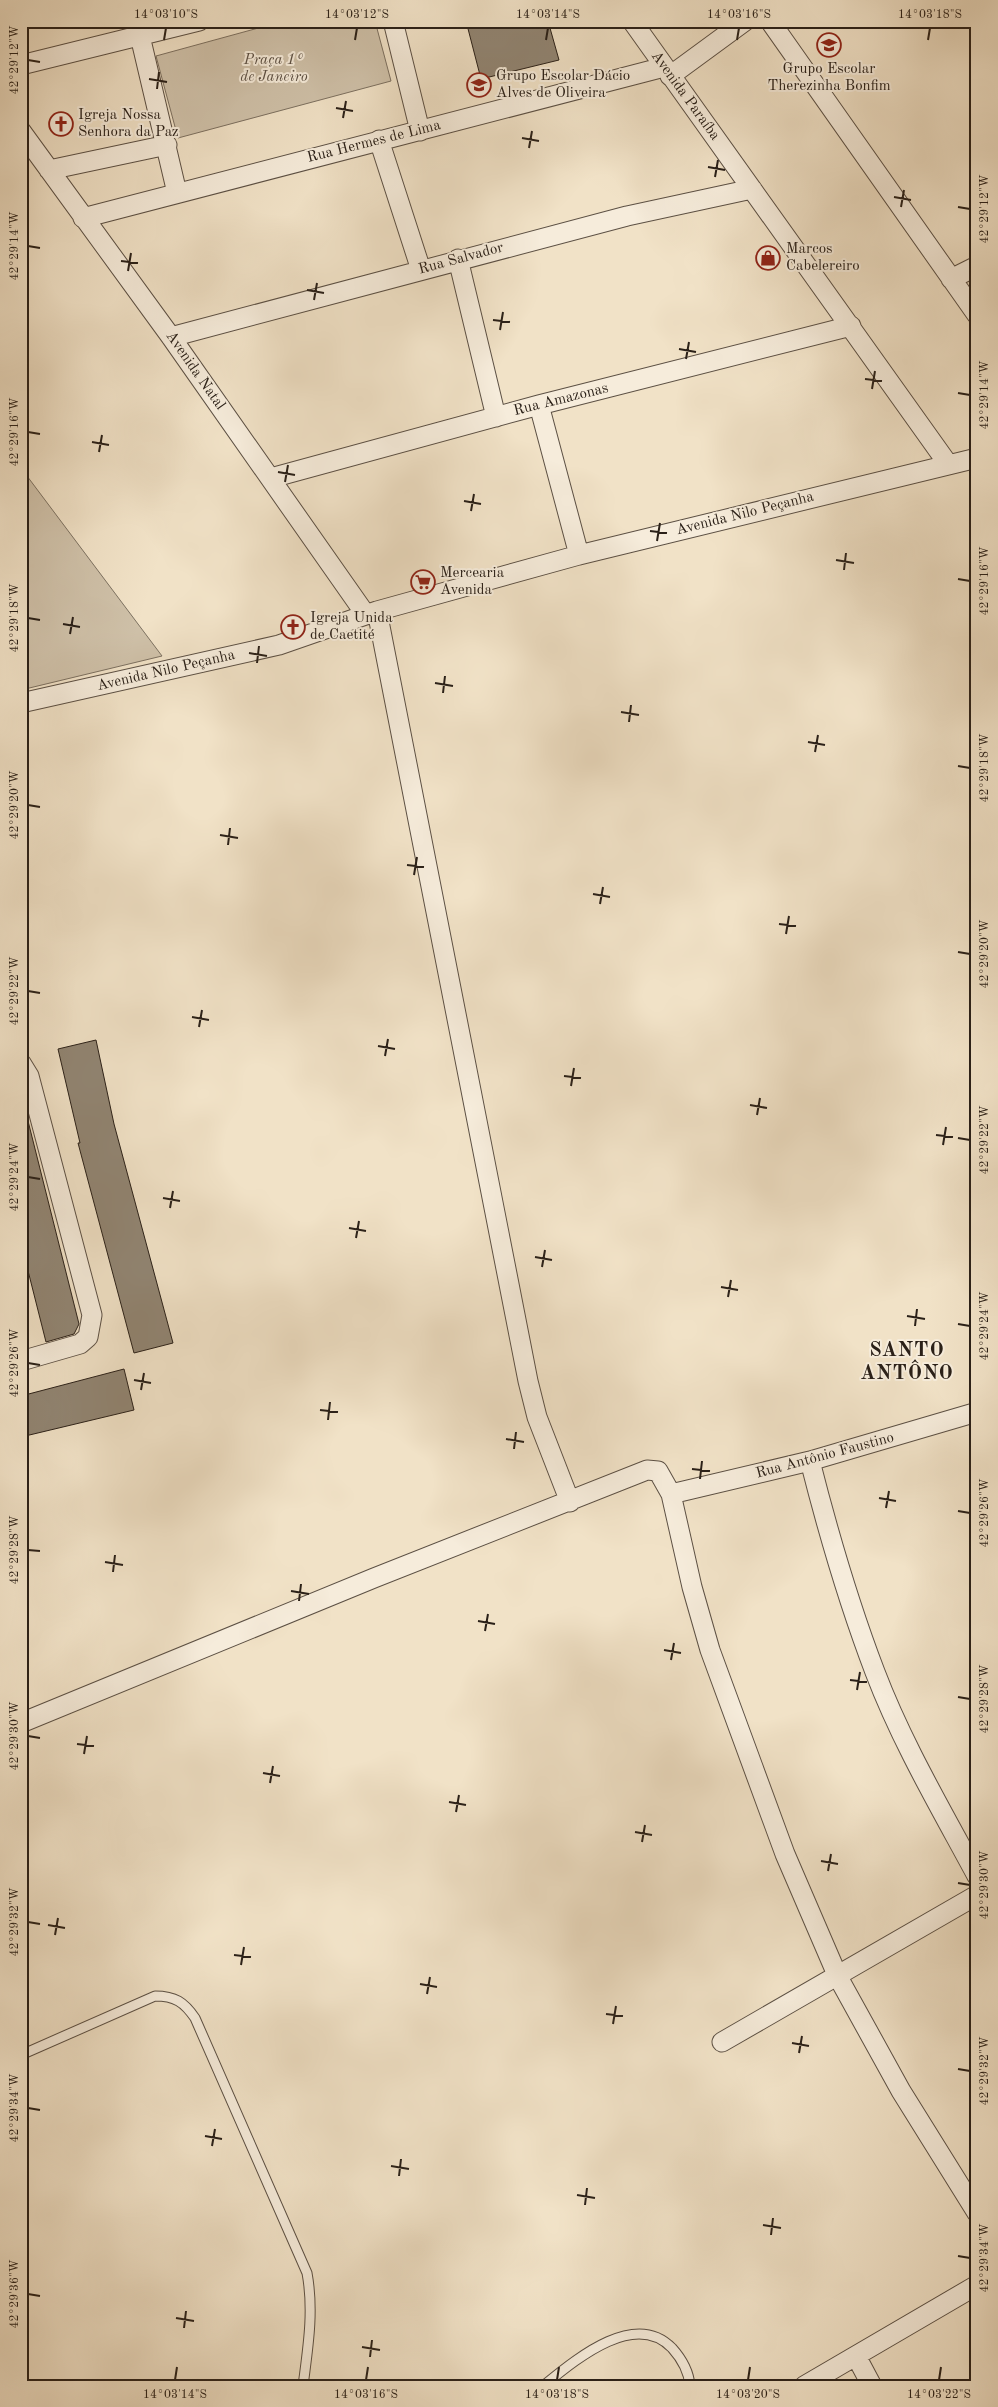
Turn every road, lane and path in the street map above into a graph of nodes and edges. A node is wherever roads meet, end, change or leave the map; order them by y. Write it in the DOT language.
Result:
graph roads {
  1 [pos="198,21"];
  2 [pos="393,21"];
  3 [pos="632,21"];
  4 [pos="746,21"];
  5 [pos="770,21"];
  6 [pos="143,30"];
  7 [pos="21,65"];
  8 [pos="667,71"];
  9 [pos="21,131"];
  10 [pos="420,131"];
  11 [pos="379,140"];
  12 [pos="167,145"];
  13 [pos="49,170"];
  14 [pos="752,189"];
  15 [pos="177,193"];
  16 [pos="83,218"];
  17 [pos="458,259"];
  18 [pos="977,266"];
  19 [pos="421,270"];
  20 [pos="951,279"];
  21 [pos="977,315"];
  22 [pos="851,326"];
  23 [pos="171,337"];
  24 [pos="539,405"];
  25 [pos="496,417"];
  26 [pos="977,458"];
  27 [pos="948,464"];
  28 [pos="271,478"];
  29 [pos="579,555"];
  30 [pos="372,613"];
  31 [pos="21,703"];
  32 [pos="21,1063"];
  33 [pos="21,1361"];
  34 [pos="975,1419"];
  35 [pos="810,1461"];
  36 [pos="671,1494"];
  37 [pos="570,1502"];
  38 [pos="21,1723"];
  39 [pos="977,1876"];
  40 [pos="977,1895"];
  41 [pos="838,1977"];
  42 [pos="722,2042"];
  43 [pos="21,2055"];
  44 [pos="977,2214"];
  45 [pos="977,2285"];
  46 [pos="856,2356"];
  47 [pos="303,2386"];
  48 [pos="543,2386"];
  49 [pos="690,2386"];
  50 [pos="804,2386"];
  51 [pos="872,2386"];
  1 -- 6 [label="street"];
  2 -- 10 [label="street"];
  3 -- 8 [label="street, Avenida Paraíba"];
  4 -- 8 [label="street"];
  5 -- 20 [label="street"];
  6 -- 7 [label="street"];
  6 -- 12 [label="street"];
  8 -- 10 [label="street, Rua Hermes de Lima"];
  8 -- 14 [label="street, Avenida Paraíba"];
  9 -- 13 [label="street, Avenida Natal"];
  10 -- 11 [label="street, Rua Hermes de Lima"];
  11 -- 15 [label="street, Rua Hermes de Lima"];
  11 -- 19 [label="street"];
  12 -- 13 [label="street"];
  12 -- 15 [label="street"];
  13 -- 16 [label="street, Avenida Natal"];
  14 -- 17 [label="street, Rua Salvador"];
  14 -- 22 [label="street, Avenida Paraíba"];
  15 -- 16 [label="street, Rua Hermes de Lima"];
  16 -- 23 [label="street, Avenida Natal"];
  17 -- 19 [label="street, Rua Salvador"];
  17 -- 25 [label="street"];
  18 -- 20 [label="street"];
  19 -- 23 [label="street, Rua Salvador"];
  20 -- 21 [label="street"];
  22 -- 24 [label="street, Rua Amazonas"];
  22 -- 27 [label="street, Avenida Paraíba"];
  23 -- 28 [label="street, Avenida Natal"];
  24 -- 25 [label="street, Rua Amazonas"];
  24 -- 29 [label="street"];
  25 -- 28 [label="street, Rua Amazonas"];
  26 -- 27 [label="street, Avenida Nilo Peçanha"];
  27 -- 29 [label="street, Avenida Nilo Peçanha"];
  28 -- 30 [label="street, Avenida Natal"];
  29 -- 30 [label="street, Avenida Nilo Peçanha"];
  30 -- 31 [label="street, Avenida Nilo Peçanha"];
  30 -- 37 [label="street"];
  32 -- 33 [label="street"];
  34 -- 35 [label="street, Rua Antônio Faustino"];
  35 -- 36 [label="street, Rua Antônio Faustino"];
  35 -- 39 [label="street"];
  36 -- 37 [label="street"];
  36 -- 41 [label="street"];
  37 -- 38 [label="street"];
  40 -- 41 [label="street"];
  41 -- 42 [label="street"];
  41 -- 44 [label="street"];
  43 -- 47 [label="lane"];
  45 -- 46 [label="street"];
  46 -- 50 [label="street"];
  46 -- 51 [label="street"];
  48 -- 49 [label="lane"];
}
